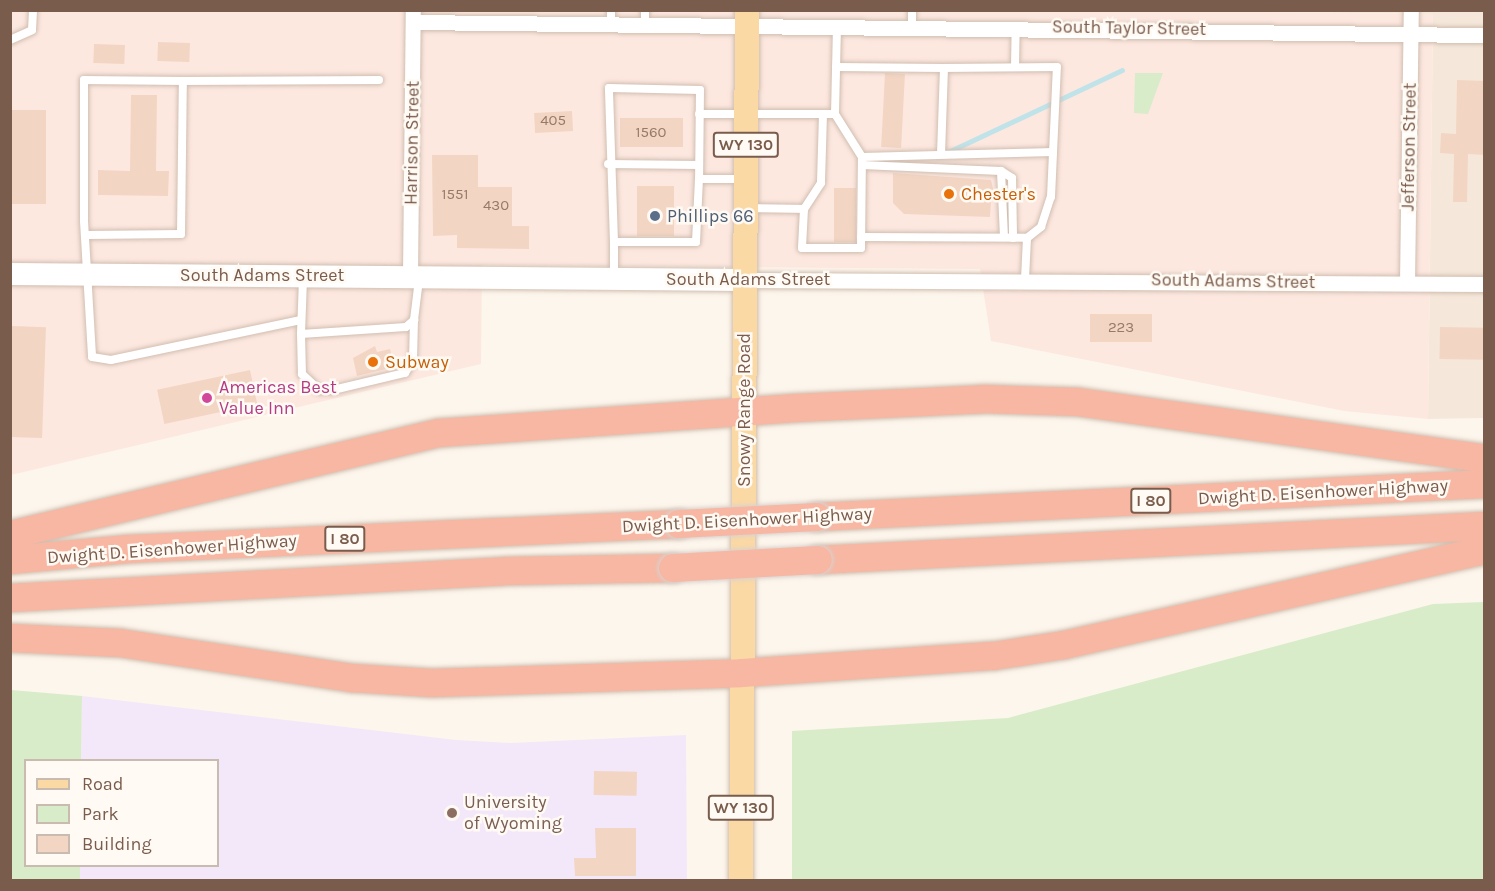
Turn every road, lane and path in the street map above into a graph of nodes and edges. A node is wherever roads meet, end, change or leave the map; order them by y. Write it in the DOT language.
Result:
graph roads {
  1 [pos="33,10"];
  2 [pos="1084,10"];
  3 [pos="1411,10"];
  4 [pos="413,16"];
  5 [pos="611,17"];
  6 [pos="645,17"];
  7 [pos="747,17"];
  8 [pos="912,18"];
  9 [pos="837,24"];
  10 [pos="1016,26"];
  11 [pos="1083,27"];
  12 [pos="1411,34"];
  13 [pos="1485,35"];
  14 [pos="10,40"];
  15 [pos="836,67"];
  16 [pos="1015,67"];
  17 [pos="944,68"];
  18 [pos="379,80"];
  19 [pos="183,81"];
  20 [pos="699,114"];
  21 [pos="746,114"];
  22 [pos="823,114"];
  23 [pos="835,114"];
  24 [pos="1053,152"];
  25 [pos="941,154"];
  26 [pos="862,161"];
  27 [pos="608,164"];
  28 [pos="699,165"];
  29 [pos="1000,171"];
  30 [pos="699,179"];
  31 [pos="746,179"];
  32 [pos="746,208"];
  33 [pos="804,209"];
  34 [pos="88,235"];
  35 [pos="861,237"];
  36 [pos="1004,237"];
  37 [pos="1013,238"];
  38 [pos="1027,238"];
  39 [pos="614,242"];
  40 [pos="10,274"];
  41 [pos="87,274"];
  42 [pos="303,275"];
  43 [pos="415,275"];
  44 [pos="614,278"];
  45 [pos="1025,279"];
  46 [pos="745,280"];
  47 [pos="1407,283"];
  48 [pos="1485,284"];
  49 [pos="302,320"];
  50 [pos="414,320"];
  51 [pos="301,334"];
  52 [pos="744,413"];
  53 [pos="1485,458"];
  54 [pos="1485,484"];
  55 [pos="1485,526"];
  56 [pos="10,535"];
  57 [pos="1485,550"];
  58 [pos="10,560"];
  59 [pos="10,598"];
  60 [pos="10,638"];
  61 [pos="742,673"];
  62 [pos="741,880"];
  1 -- 14 [label="lane"];
  2 -- 11 [label="street"];
  3 -- 12 [label="street, Jefferson Street"];
  4 -- 5 [label="street, South Taylor Street"];
  4 -- 43 [label="street, Harrison Street"];
  5 -- 6 [label="street, South Taylor Street"];
  6 -- 7 [label="street, South Taylor Street"];
  7 -- 9 [label="street, South Taylor Street"];
  7 -- 21 [label="main road, Snowy Range Road / WY 130"];
  8 -- 9 [label="street, South Taylor Street"];
  8 -- 10 [label="street, South Taylor Street"];
  9 -- 15 [label="lane"];
  10 -- 11 [label="street, South Taylor Street"];
  10 -- 16 [label="lane"];
  11 -- 12 [label="street, South Taylor Street"];
  12 -- 13 [label="street, South Taylor Street"];
  12 -- 47 [label="street, Jefferson Street"];
  15 -- 17 [label="lane"];
  15 -- 23 [label="lane"];
  16 -- 17 [label="lane"];
  16 -- 24 [label="lane"];
  17 -- 25 [label="lane"];
  18 -- 19 [label="lane"];
  19 -- 34 [label="lane"];
  19 -- 34 [label="lane"];
  20 -- 21 [label="lane"];
  20 -- 27 [label="lane"];
  20 -- 28 [label="lane"];
  21 -- 22 [label="lane"];
  21 -- 31 [label="main road, Snowy Range Road / WY 130"];
  22 -- 23 [label="lane"];
  22 -- 33 [label="lane"];
  23 -- 26 [label="lane"];
  24 -- 25 [label="lane"];
  24 -- 38 [label="lane"];
  25 -- 26 [label="lane"];
  26 -- 29 [label="lane"];
  26 -- 35 [label="lane"];
  27 -- 28 [label="lane"];
  27 -- 39 [label="lane"];
  28 -- 30 [label="lane"];
  29 -- 36 [label="lane"];
  29 -- 37 [label="lane"];
  30 -- 31 [label="lane"];
  30 -- 39 [label="lane"];
  31 -- 32 [label="main road, Snowy Range Road / WY 130"];
  32 -- 33 [label="lane"];
  32 -- 46 [label="main road, Snowy Range Road / WY 130"];
  33 -- 35 [label="lane"];
  34 -- 41 [label="lane"];
  35 -- 36 [label="lane"];
  36 -- 37 [label="lane"];
  37 -- 38 [label="lane"];
  38 -- 45 [label="lane"];
  39 -- 44 [label="lane"];
  40 -- 41 [label="street, South Adams Street"];
  41 -- 42 [label="street, South Adams Street"];
  41 -- 49 [label="lane"];
  42 -- 43 [label="street, South Adams Street"];
  42 -- 49 [label="lane"];
  43 -- 44 [label="street, South Adams Street"];
  43 -- 50 [label="lane"];
  44 -- 46 [label="street, South Adams Street"];
  45 -- 46 [label="street, South Adams Street"];
  45 -- 47 [label="street, South Adams Street"];
  46 -- 52 [label="main road, Snowy Range Road / WY 130"];
  47 -- 48 [label="street, South Adams Street"];
  49 -- 51 [label="lane"];
  50 -- 51 [label="lane"];
  50 -- 51 [label="lane"];
  52 -- 53 [label="highway"];
  52 -- 56 [label="highway"];
  52 -- 61 [label="main road, Snowy Range Road / WY 130"];
  54 -- 58 [label="highway, Dwight D. Eisenhower Highway / I 80, bridge"];
  55 -- 59 [label="highway, Dwight D. Eisenhower Highway / I 80, bridge"];
  57 -- 61 [label="highway"];
  60 -- 61 [label="highway"];
  61 -- 62 [label="main road, Snowy Range Road / WY 130"];
}
